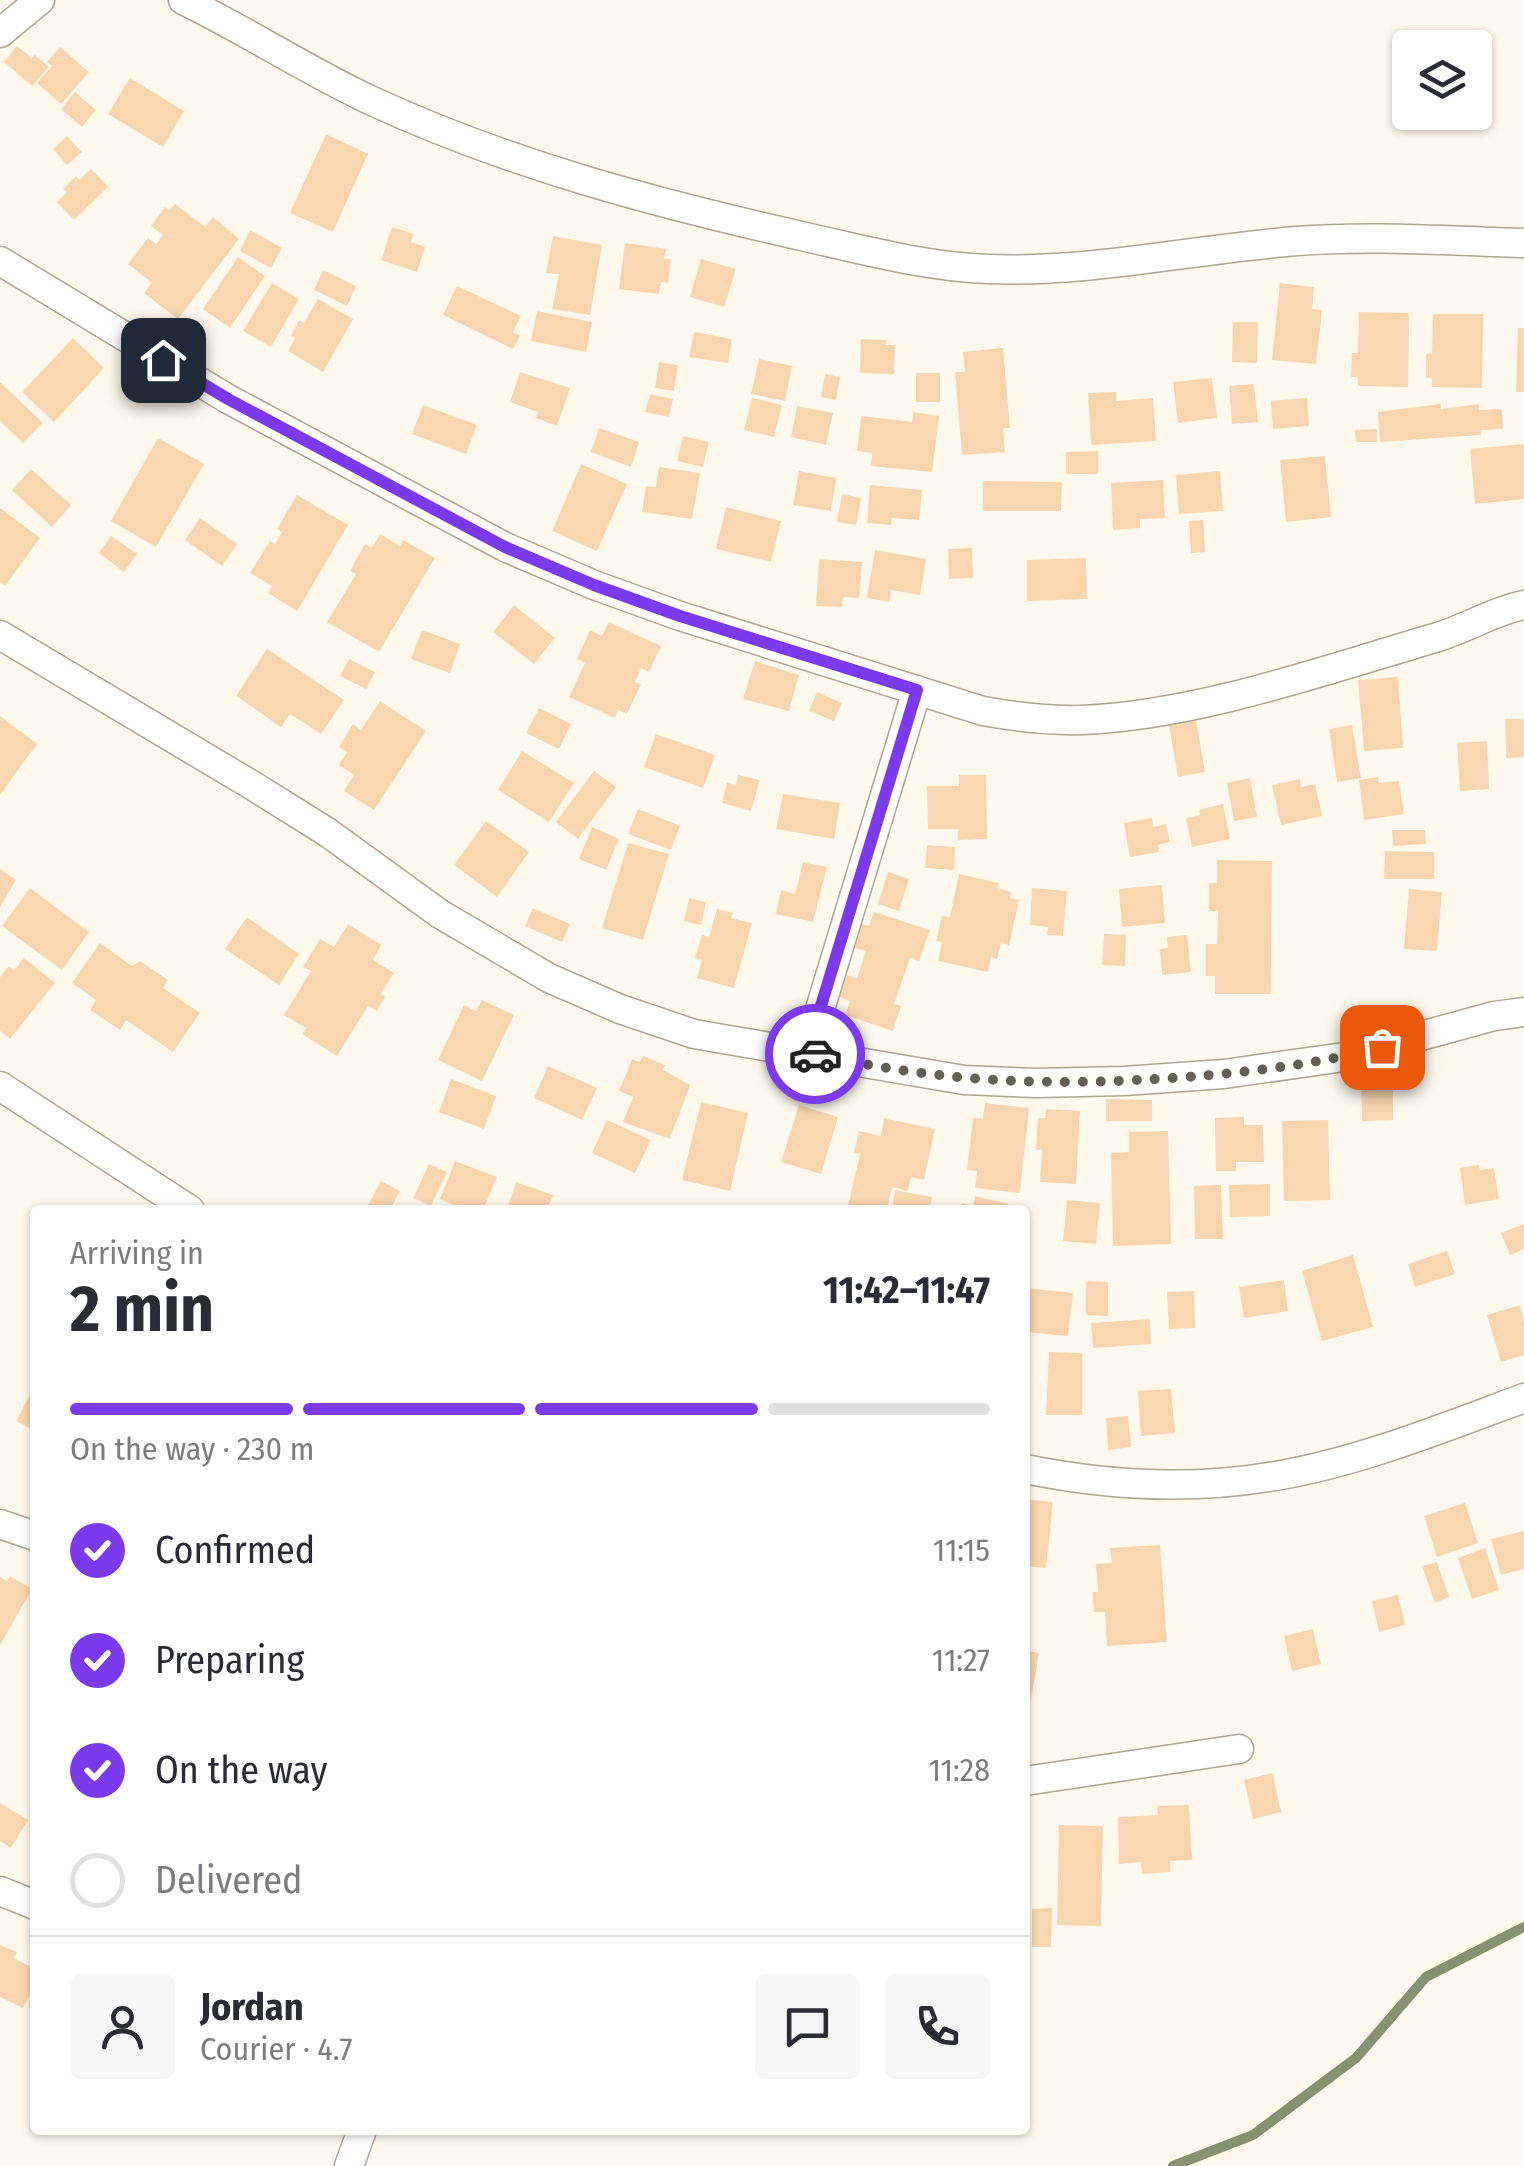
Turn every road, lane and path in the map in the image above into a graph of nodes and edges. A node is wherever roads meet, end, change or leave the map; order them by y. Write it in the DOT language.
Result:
graph roads {
  1 [pos="40,0"];
  2 [pos="183,0"];
  3 [pos="0,33"];
  4 [pos="1524,243"];
  5 [pos="0,261"];
  6 [pos="1524,605"];
  7 [pos="0,635"];
  8 [pos="917,690"];
  9 [pos="1524,1012"];
  10 [pos="807,1052"];
  11 [pos="0,1086"];
  12 [pos="182,1205"];
  13 [pos="1524,1398"];
  14 [pos="1030,1470"];
  15 [pos="0,1524"];
  16 [pos="30,1534"];
  17 [pos="1239,1749"];
  18 [pos="1030,1780"];
  19 [pos="0,1891"];
  20 [pos="30,1903"];
  21 [pos="360,2135"];
  22 [pos="349,2166"];
  1 -- 3 [label="street"];
  2 -- 4 [label="street"];
  5 -- 8 [label="street"];
  6 -- 8 [label="street"];
  7 -- 10 [label="street"];
  8 -- 10 [label="street"];
  9 -- 10 [label="street"];
  11 -- 12 [label="street"];
  13 -- 14 [label="street"];
  15 -- 16 [label="street"];
  17 -- 18 [label="street"];
  19 -- 20 [label="street"];
  21 -- 22 [label="street"];
}
